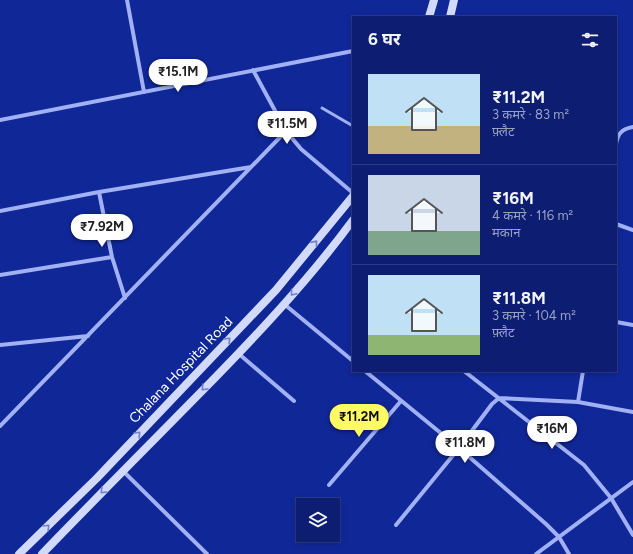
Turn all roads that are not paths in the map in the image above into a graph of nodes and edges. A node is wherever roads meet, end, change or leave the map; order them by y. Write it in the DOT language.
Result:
graph roads {
  1 [pos="127,0"];
  2 [pos="434,0"];
  3 [pos="454,0"];
  4 [pos="430,16"];
  5 [pos="450,16"];
  6 [pos="352,51"];
  7 [pos="254,70"];
  8 [pos="144,92"];
  9 [pos="322,108"];
  10 [pos="0,120"];
  11 [pos="352,125"];
  12 [pos="633,127"];
  13 [pos="286,131"];
  14 [pos="617,136"];
  15 [pos="251,167"];
  16 [pos="99,192"];
  17 [pos="352,194"];
  18 [pos="352,196"];
  19 [pos="0,211"];
  20 [pos="352,221"];
  21 [pos="617,224"];
  22 [pos="633,230"];
  23 [pos="112,257"];
  24 [pos="0,275"];
  25 [pos="124,298"];
  26 [pos="284,304"];
  27 [pos="617,322"];
  28 [pos="633,325"];
  29 [pos="88,336"];
  30 [pos="0,345"];
  31 [pos="238,354"];
  32 [pos="352,360"];
  33 [pos="366,372"];
  34 [pos="465,372"];
  35 [pos="583,372"];
  36 [pos="499,398"];
  37 [pos="294,401"];
  38 [pos="401,401"];
  39 [pos="578,402"];
  40 [pos="633,412"];
  41 [pos="0,426"];
  42 [pos="459,448"];
  43 [pos="123,471"];
  44 [pos="633,482"];
  45 [pos="329,485"];
  46 [pos="611,498"];
  47 [pos="396,525"];
  48 [pos="633,535"];
  49 [pos="559,537"];
  50 [pos="19,554"];
  51 [pos="42,554"];
  52 [pos="207,554"];
  53 [pos="536,554"];
  54 [pos="569,554"];
  1 -- 8 [label="street"];
  2 -- 4 [label="street"];
  3 -- 5 [label="street"];
  6 -- 7 [label="street"];
  7 -- 8 [label="street"];
  7 -- 13 [label="street"];
  8 -- 10 [label="street"];
  9 -- 11 [label="lane"];
  12 -- 14 [label="street"];
  13 -- 15 [label="street"];
  13 -- 17 [label="street"];
  15 -- 16 [label="street"];
  15 -- 25 [label="street"];
  16 -- 19 [label="street"];
  16 -- 23 [label="street"];
  50 -- 18 [label="street, Chalana Hospital Road, one-way"];
  20 -- 26 [label="street, Chalana Hospital Road, one-way"];
  21 -- 22 [label="street"];
  23 -- 24 [label="street"];
  23 -- 25 [label="street"];
  25 -- 29 [label="street"];
  26 -- 31 [label="street, Chalana Hospital Road"];
  26 -- 32 [label="street"];
  27 -- 28 [label="street"];
  29 -- 30 [label="street"];
  29 -- 41 [label="street"];
  31 -- 37 [label="street"];
  31 -- 43 [label="street, Chalana Hospital Road, one-way"];
  33 -- 38 [label="street"];
  34 -- 36 [label="street"];
  35 -- 39 [label="street"];
  36 -- 39 [label="street"];
  36 -- 42 [label="street"];
  36 -- 46 [label="street"];
  38 -- 42 [label="street"];
  38 -- 45 [label="street"];
  39 -- 40 [label="street"];
  42 -- 47 [label="street"];
  42 -- 49 [label="street"];
  43 -- 51 [label="street, Chalana Hospital Road, one-way"];
  43 -- 52 [label="street"];
  44 -- 46 [label="street"];
  46 -- 48 [label="street"];
  46 -- 49 [label="street"];
  49 -- 53 [label="street"];
  49 -- 54 [label="street"];
}
